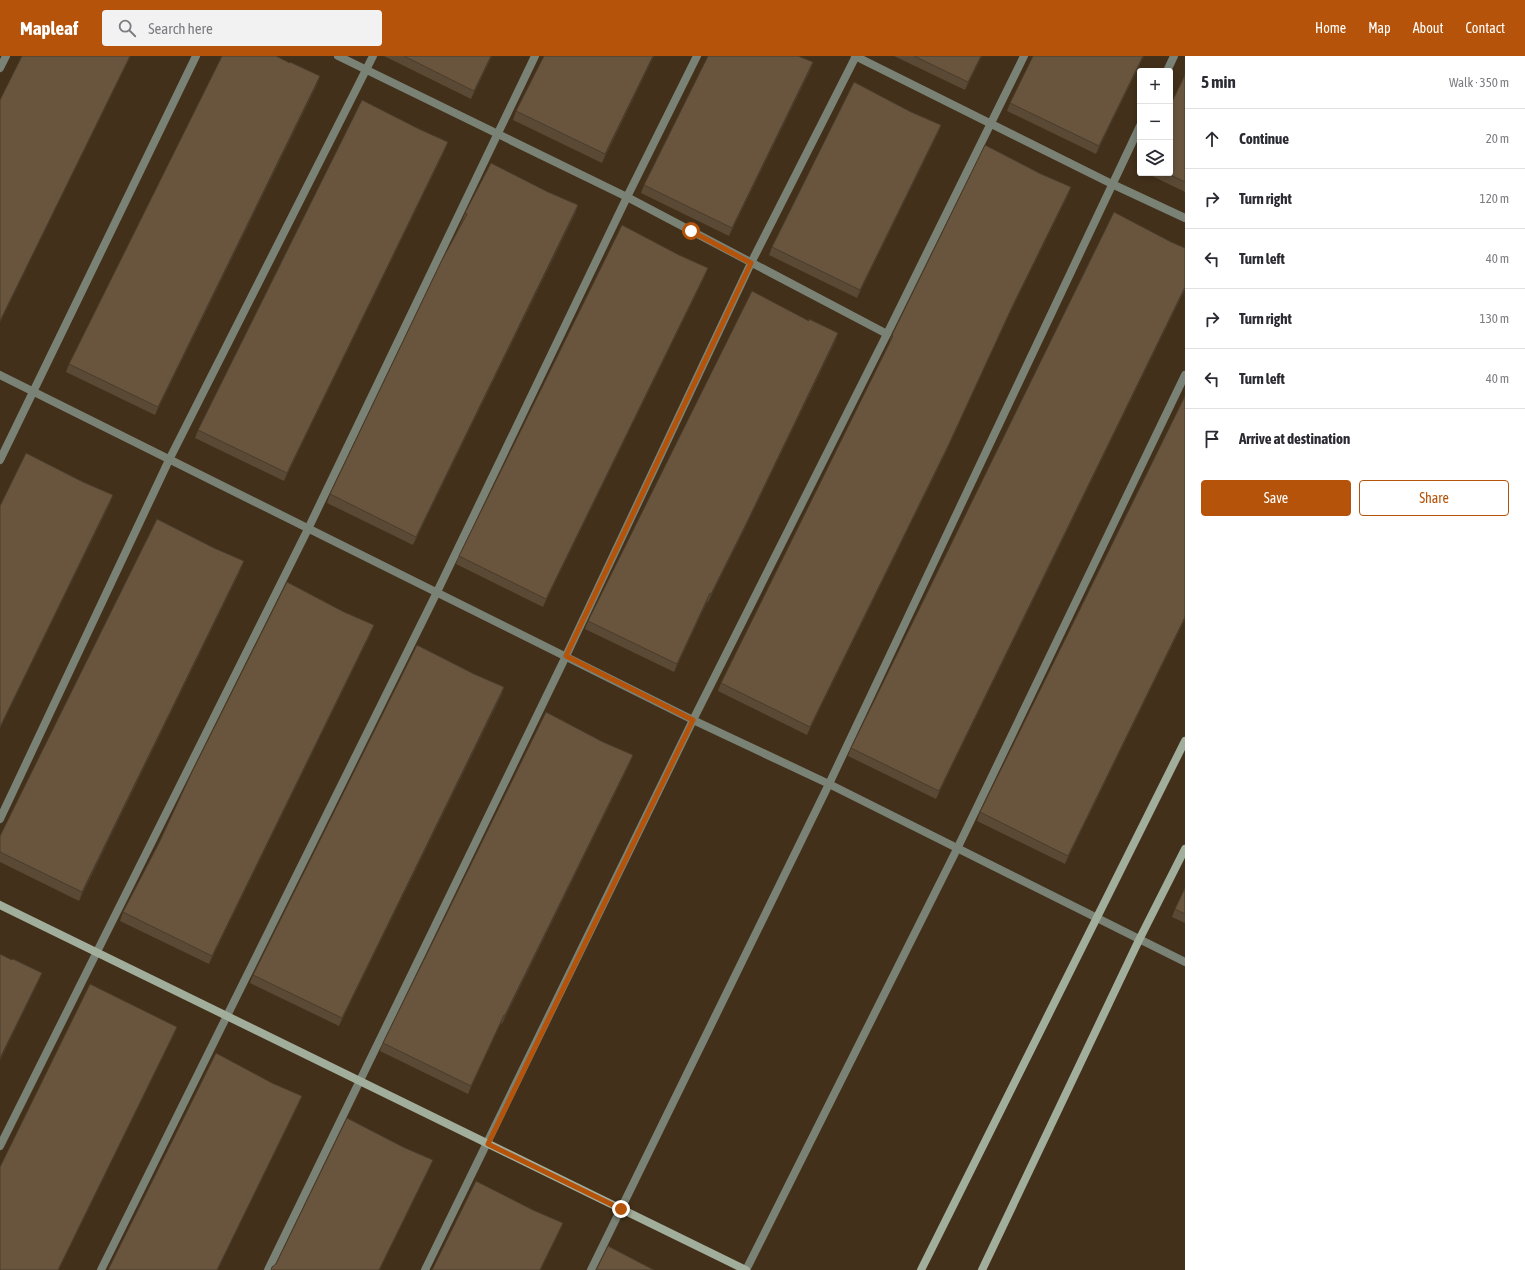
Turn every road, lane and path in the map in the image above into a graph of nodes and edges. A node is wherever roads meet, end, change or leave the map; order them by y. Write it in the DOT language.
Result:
graph roads {
  1 [pos="6,56"];
  2 [pos="196,56"];
  3 [pos="338,56"];
  4 [pos="373,56"];
  5 [pos="535,56"];
  6 [pos="697,56"];
  7 [pos="856,56"];
  8 [pos="1024,56"];
  9 [pos="1174,56"];
  10 [pos="0,68"];
  11 [pos="1168,68"];
  12 [pos="366,70"];
  13 [pos="991,123"];
  14 [pos="1137,132"];
  15 [pos="497,134"];
  16 [pos="1112,184"];
  17 [pos="627,198"];
  18 [pos="1185,218"];
  19 [pos="751,263"];
  20 [pos="887,334"];
  21 [pos="0,375"];
  22 [pos="1185,375"];
  23 [pos="34,392"];
  24 [pos="0,460"];
  25 [pos="169,460"];
  26 [pos="308,530"];
  27 [pos="437,592"];
  28 [pos="566,656"];
  29 [pos="693,720"];
  30 [pos="1185,740"];
  31 [pos="829,784"];
  32 [pos="0,819"];
  33 [pos="957,849"];
  34 [pos="1185,850"];
  35 [pos="0,905"];
  36 [pos="1096,917"];
  37 [pos="1140,940"];
  38 [pos="98,953"];
  39 [pos="1185,962"];
  40 [pos="226,1016"];
  41 [pos="360,1081"];
  42 [pos="488,1144"];
  43 [pos="0,1146"];
  44 [pos="621,1209"];
  45 [pos="101,1270"];
  46 [pos="268,1270"];
  47 [pos="425,1270"];
  48 [pos="591,1270"];
  49 [pos="746,1270"];
  50 [pos="921,1270"];
  51 [pos="982,1270"];
  1 -- 10 [label="street"];
  2 -- 23 [label="street"];
  3 -- 12 [label="street"];
  4 -- 12 [label="street"];
  5 -- 15 [label="street"];
  6 -- 17 [label="street"];
  7 -- 13 [label="street"];
  7 -- 19 [label="street"];
  8 -- 13 [label="street"];
  9 -- 11 [label="street"];
  12 -- 15 [label="street"];
  12 -- 25 [label="street"];
  13 -- 16 [label="street"];
  13 -- 20 [label="street"];
  14 -- 16 [label="street"];
  15 -- 17 [label="street"];
  15 -- 26 [label="street"];
  16 -- 18 [label="street"];
  16 -- 31 [label="street"];
  17 -- 19 [label="street"];
  17 -- 27 [label="street"];
  19 -- 20 [label="street"];
  19 -- 28 [label="street"];
  20 -- 29 [label="street"];
  21 -- 23 [label="street"];
  22 -- 33 [label="street"];
  23 -- 24 [label="street"];
  23 -- 25 [label="street"];
  25 -- 26 [label="street"];
  25 -- 32 [label="street"];
  26 -- 27 [label="street"];
  26 -- 38 [label="street"];
  27 -- 28 [label="street"];
  27 -- 40 [label="street"];
  28 -- 29 [label="street"];
  28 -- 41 [label="street"];
  29 -- 31 [label="street"];
  29 -- 42 [label="street"];
  30 -- 36 [label="street"];
  31 -- 33 [label="street"];
  31 -- 44 [label="street"];
  33 -- 36 [label="street"];
  33 -- 49 [label="street"];
  34 -- 37 [label="street"];
  35 -- 38 [label="street"];
  36 -- 37 [label="street"];
  36 -- 50 [label="street"];
  37 -- 39 [label="street"];
  37 -- 51 [label="street"];
  38 -- 40 [label="street"];
  38 -- 43 [label="street"];
  40 -- 41 [label="street"];
  40 -- 45 [label="street"];
  41 -- 42 [label="street"];
  41 -- 46 [label="street"];
  42 -- 44 [label="street"];
  42 -- 47 [label="street"];
  44 -- 48 [label="street"];
  44 -- 49 [label="street"];
}
